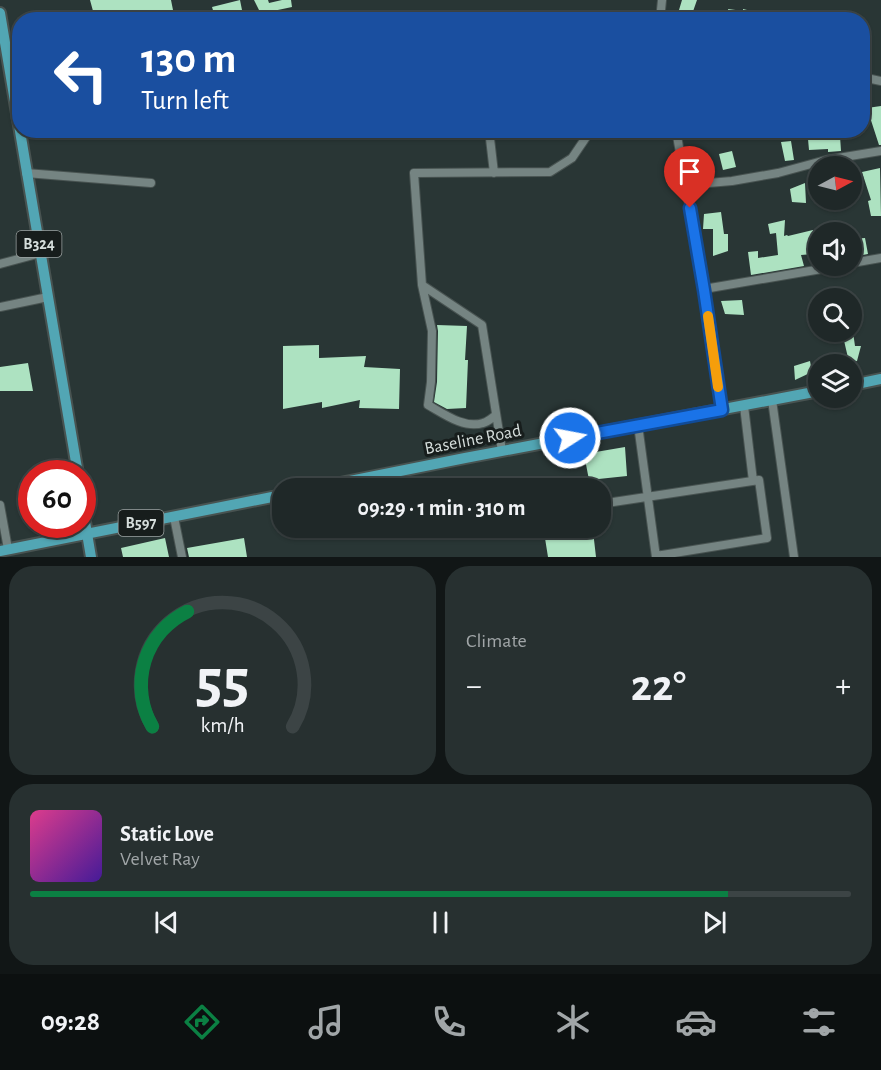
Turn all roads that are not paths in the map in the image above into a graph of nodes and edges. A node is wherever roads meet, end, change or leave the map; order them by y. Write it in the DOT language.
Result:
graph roads {
  1 [pos="0,14"];
  2 [pos="12,87"];
  3 [pos="20,138"];
  4 [pos="490,138"];
  5 [pos="586,138"];
  6 [pos="677,138"];
  7 [pos="881,151"];
  8 [pos="26,173"];
  9 [pos="494,173"];
  10 [pos="151,183"];
  11 [pos="686,184"];
  12 [pos="41,253"];
  13 [pos="881,258"];
  14 [pos="862,261"];
  15 [pos="0,264"];
  16 [pos="808,272"];
  17 [pos="422,285"];
  18 [pos="704,290"];
  19 [pos="48,297"];
  20 [pos="0,307"];
  21 [pos="881,379"];
  22 [pos="862,383"];
  23 [pos="808,393"];
  24 [pos="772,400"];
  25 [pos="744,406"];
  26 [pos="722,410"];
  27 [pos="496,415"];
  28 [pos="638,425"];
  29 [pos="502,451"];
  30 [pos="76,460"];
  31 [pos="366,478"];
  32 [pos="753,481"];
  33 [pos="272,497"];
  34 [pos="648,497"];
  35 [pos="611,502"];
  36 [pos="0,505"];
  37 [pos="174,516"];
  38 [pos="96,531"];
  39 [pos="63,538"];
  40 [pos="88,538"];
  41 [pos="53,540"];
  42 [pos="4,550"];
  43 [pos="656,556"];
  44 [pos="91,557"];
  45 [pos="182,557"];
  46 [pos="794,557"];
  1 -- 2 [label="main road, B324"];
  3 -- 8 [label="main road, B324"];
  4 -- 9 [label="street"];
  5 -- 9 [label="street"];
  6 -- 11 [label="street"];
  7 -- 11 [label="street"];
  8 -- 10 [label="street"];
  8 -- 12 [label="main road, B324"];
  9 -- 17 [label="street"];
  11 -- 18 [label="street"];
  12 -- 15 [label="street"];
  12 -- 19 [label="main road, B324"];
  13 -- 14 [label="street"];
  16 -- 18 [label="street"];
  17 -- 27 [label="street"];
  17 -- 27 [label="street"];
  18 -- 26 [label="street"];
  19 -- 20 [label="street"];
  19 -- 30 [label="main road, B324"];
  21 -- 22 [label="main road"];
  23 -- 24 [label="main road, Baseline Road"];
  24 -- 25 [label="main road, Baseline Road"];
  24 -- 46 [label="street"];
  25 -- 26 [label="main road, Baseline Road"];
  25 -- 32 [label="street"];
  26 -- 28 [label="main road, Baseline Road"];
  27 -- 29 [label="street"];
  28 -- 29 [label="main road, Baseline Road"];
  28 -- 34 [label="street"];
  29 -- 31 [label="main road, Baseline Road"];
  32 -- 34 [label="street"];
  32 -- 43 [label="street"];
  33 -- 37 [label="main road, B597"];
  34 -- 35 [label="street"];
  34 -- 43 [label="street"];
  36 -- 42 [label="street"];
  37 -- 38 [label="main road, B597"];
  37 -- 45 [label="street"];
  39 -- 41 [label="main road, B597"];
  40 -- 44 [label="main road"];
  41 -- 42 [label="main road, B597"];
}
